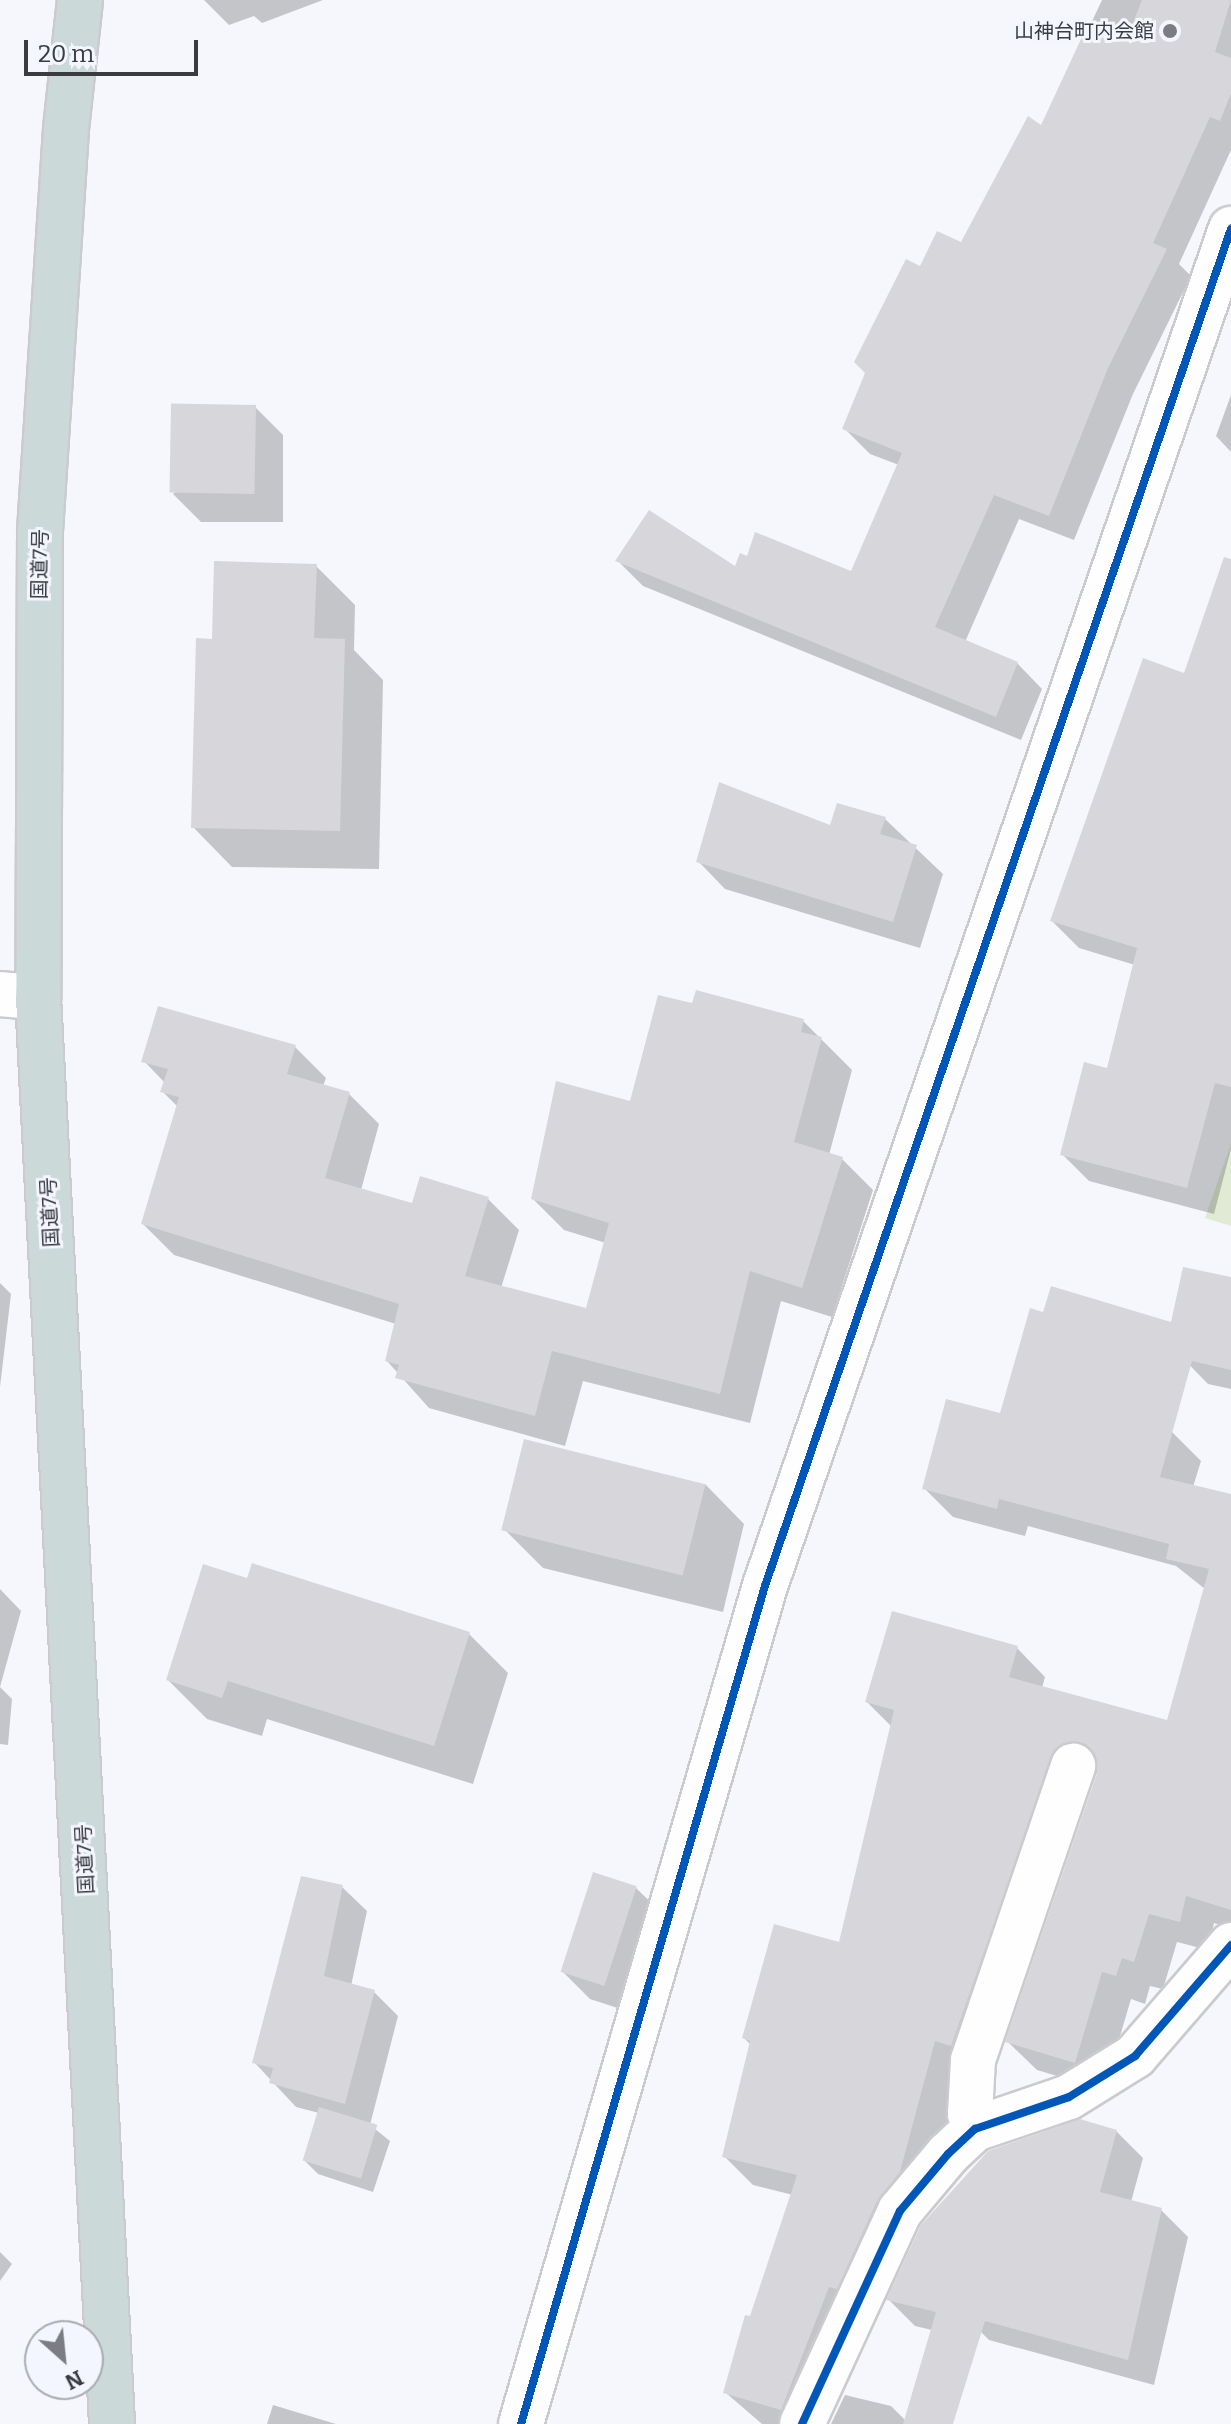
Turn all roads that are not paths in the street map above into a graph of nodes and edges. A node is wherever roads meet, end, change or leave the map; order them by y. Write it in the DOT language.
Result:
graph roads {
  1 [pos="80,0"];
  2 [pos="1231,229"];
  3 [pos="19,996"];
  4 [pos="1073,1766"];
  5 [pos="1231,1945"];
  6 [pos="975,2129"];
  7 [pos="112,2424"];
  8 [pos="521,2424"];
  9 [pos="802,2424"];
  1 -- 3 [label="highway, 国道7号"];
  2 -- 8 [label="street"];
  3 -- 7 [label="highway, 国道7号"];
  4 -- 6 [label="street"];
  5 -- 6 [label="street"];
  6 -- 9 [label="street"];
}
